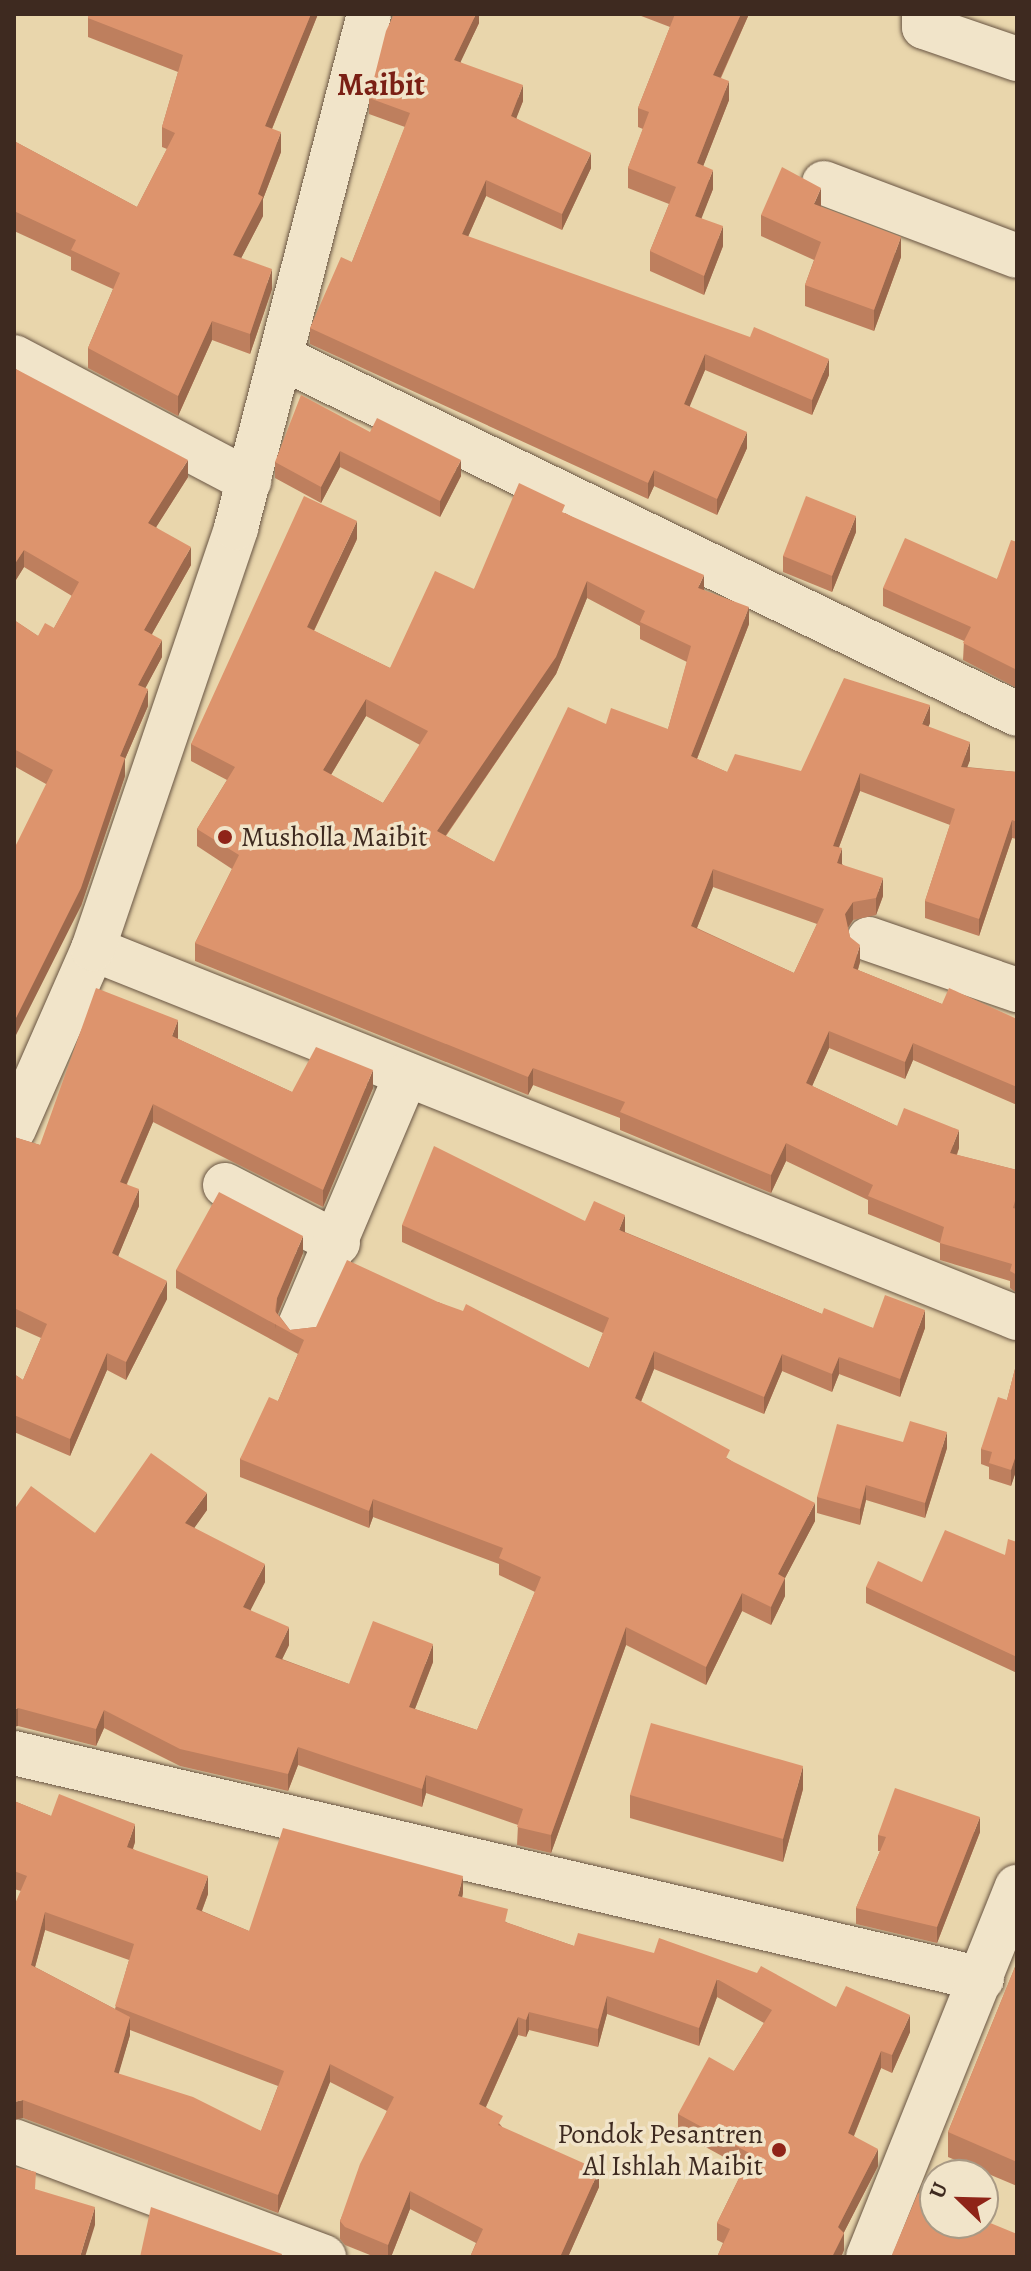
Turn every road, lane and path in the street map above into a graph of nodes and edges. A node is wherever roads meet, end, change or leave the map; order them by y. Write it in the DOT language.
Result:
graph roads {
  1 [pos="369,14"];
  2 [pos="924,14"];
  3 [pos="1017,59"];
  4 [pos="824,183"];
  5 [pos="1017,256"];
  6 [pos="14,357"];
  7 [pos="284,359"];
  8 [pos="249,481"];
  9 [pos="1017,714"];
  10 [pos="869,939"];
  11 [pos="93,949"];
  12 [pos="1017,990"];
  13 [pos="406,1075"];
  14 [pos="14,1129"];
  15 [pos="225,1185"];
  16 [pos="338,1243"];
  17 [pos="1017,1318"];
  18 [pos="300,1325"];
  19 [pos="14,1753"];
  20 [pos="1017,1887"];
  21 [pos="982,1979"];
  22 [pos="14,2141"];
  23 [pos="324,2257"];
  24 [pos="868,2257"];
  1 -- 7 [label="street"];
  2 -- 3 [label="street"];
  4 -- 5 [label="street"];
  6 -- 8 [label="street"];
  7 -- 8 [label="street"];
  7 -- 9 [label="street"];
  8 -- 11 [label="street"];
  10 -- 12 [label="street"];
  11 -- 13 [label="street"];
  11 -- 14 [label="street"];
  13 -- 16 [label="street"];
  13 -- 17 [label="street"];
  15 -- 16 [label="street"];
  16 -- 18 [label="street"];
  19 -- 21 [label="street"];
  20 -- 21 [label="street"];
  21 -- 24 [label="street"];
  22 -- 23 [label="street"];
}
